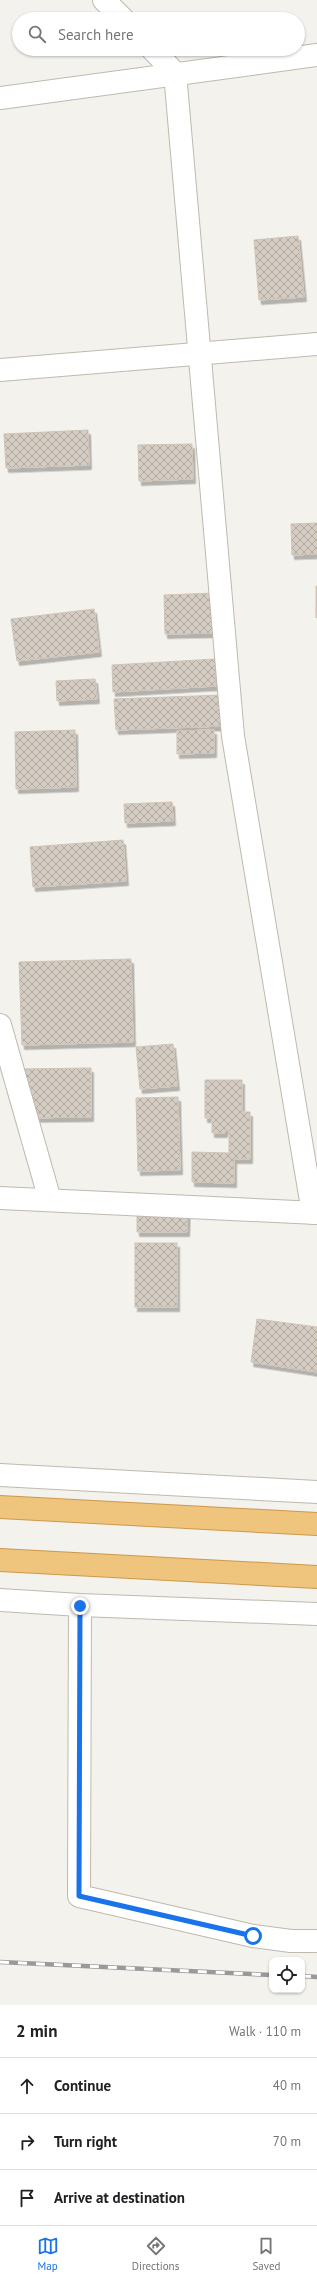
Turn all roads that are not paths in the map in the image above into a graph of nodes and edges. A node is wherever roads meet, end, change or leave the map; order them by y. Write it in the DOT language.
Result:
graph roads {
  1 [pos="104,0"];
  2 [pos="115,12"];
  3 [pos="317,55"];
  4 [pos="159,56"];
  5 [pos="175,73"];
  6 [pos="0,98"];
  7 [pos="317,344"];
  8 [pos="199,354"];
  9 [pos="0,370"];
  10 [pos="0,1025"];
  11 [pos="0,1198"];
  12 [pos="50,1200"];
  13 [pos="315,1213"];
  14 [pos="0,1475"];
  15 [pos="317,1492"];
  16 [pos="0,1507"];
  17 [pos="317,1524"];
  18 [pos="0,1560"];
  19 [pos="317,1577"];
  20 [pos="0,1600"];
  21 [pos="80,1606"];
  22 [pos="317,1614"];
  23 [pos="317,1941"];
  1 -- 2 [label="street"];
  3 -- 5 [label="street"];
  4 -- 5 [label="street"];
  5 -- 6 [label="street"];
  5 -- 8 [label="street"];
  7 -- 8 [label="street"];
  8 -- 9 [label="street"];
  8 -- 13 [label="street"];
  10 -- 12 [label="street"];
  11 -- 12 [label="street"];
  12 -- 13 [label="street"];
  14 -- 15 [label="street"];
  16 -- 17 [label="highway"];
  18 -- 19 [label="highway"];
  20 -- 21 [label="street"];
  21 -- 22 [label="street"];
  21 -- 23 [label="street"];
}
